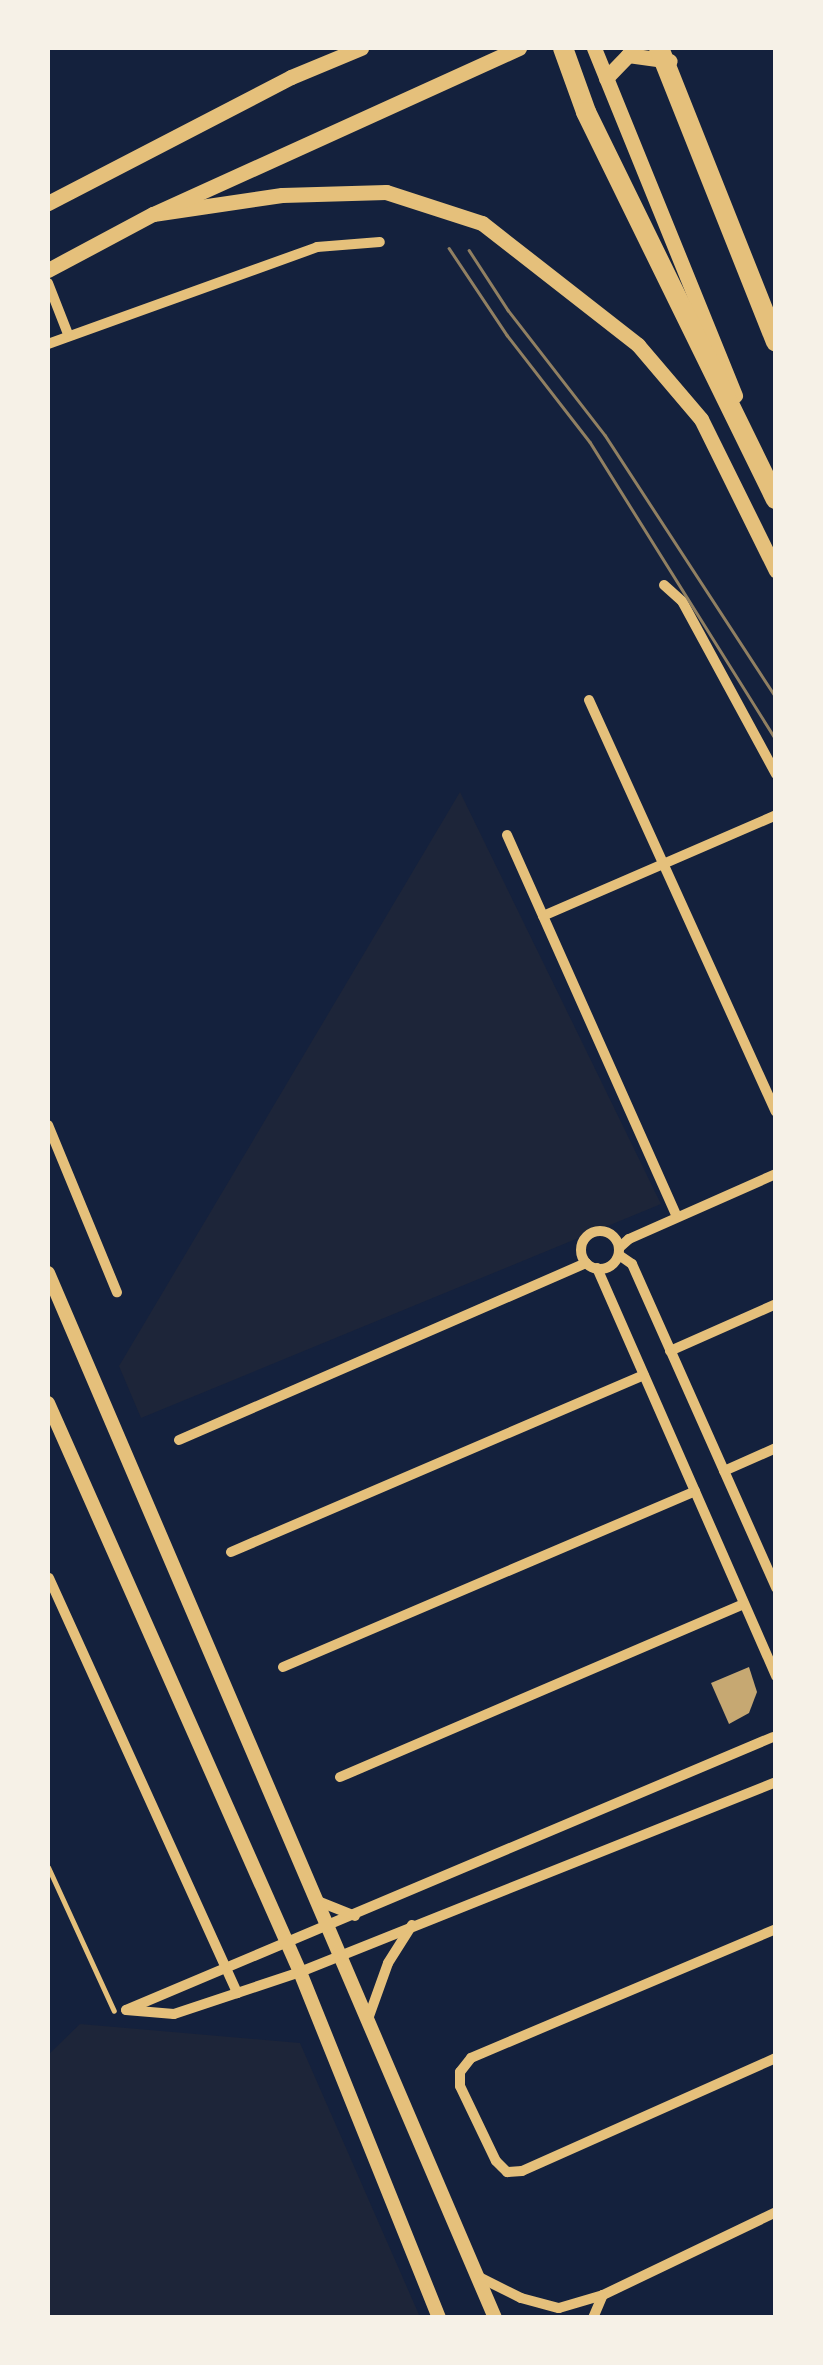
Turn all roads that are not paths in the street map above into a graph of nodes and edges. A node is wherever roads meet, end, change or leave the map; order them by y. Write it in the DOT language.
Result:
graph roads {
  1 [pos="361,48"];
  2 [pos="519,48"];
  3 [pos="563,48"];
  4 [pos="594,48"];
  5 [pos="664,52"];
  6 [pos="606,78"];
  7 [pos="48,203"];
  8 [pos="153,214"];
  9 [pos="380,242"];
  10 [pos="48,270"];
  11 [pos="48,283"];
  12 [pos="776,316"];
  13 [pos="68,334"];
  14 [pos="776,342"];
  15 [pos="48,344"];
  16 [pos="776,500"];
  17 [pos="776,570"];
  18 [pos="664,585"];
  19 [pos="590,700"];
  20 [pos="776,774"];
  21 [pos="776,815"];
  22 [pos="507,834"];
  23 [pos="662,866"];
  24 [pos="544,916"];
  25 [pos="776,1112"];
  26 [pos="48,1125"];
  27 [pos="776,1174"];
  28 [pos="678,1216"];
  29 [pos="621,1245"];
  30 [pos="580,1248"];
  31 [pos="592,1266"];
  32 [pos="574,1271"];
  33 [pos="48,1274"];
  34 [pos="117,1292"];
  35 [pos="776,1304"];
  36 [pos="670,1351"];
  37 [pos="644,1375"];
  38 [pos="48,1403"];
  39 [pos="178,1440"];
  40 [pos="776,1448"];
  41 [pos="724,1471"];
  42 [pos="695,1491"];
  43 [pos="231,1552"];
  44 [pos="48,1578"];
  45 [pos="775,1584"];
  46 [pos="744,1604"];
  47 [pos="283,1668"];
  48 [pos="776,1676"];
  49 [pos="775,1738"];
  50 [pos="340,1776"];
  51 [pos="776,1782"];
  52 [pos="48,1867"];
  53 [pos="315,1900"];
  54 [pos="356,1916"];
  55 [pos="413,1924"];
  56 [pos="328,1928"];
  57 [pos="776,1929"];
  58 [pos="287,1945"];
  59 [pos="342,1954"];
  60 [pos="228,1969"];
  61 [pos="300,1972"];
  62 [pos="236,1994"];
  63 [pos="120,2010"];
  64 [pos="368,2019"];
  65 [pos="776,2058"];
  66 [pos="776,2212"];
  67 [pos="477,2276"];
  68 [pos="603,2295"];
  69 [pos="577,2303"];
  70 [pos="439,2318"];
  71 [pos="495,2318"];
  72 [pos="568,2318"];
  73 [pos="593,2318"];
  1 -- 7 [label="main road"];
  2 -- 8 [label="main road"];
  3 -- 16 [label="highway"];
  4 -- 6 [label="main road"];
  5 -- 6 [label="main road"];
  5 -- 12 [label="main road"];
  5 -- 14 [label="highway"];
  6 -- 16 [label="main road"];
  8 -- 10 [label="main road"];
  8 -- 17 [label="main road"];
  9 -- 13 [label="street"];
  11 -- 13 [label="street"];
  13 -- 15 [label="street"];
  18 -- 20 [label="street"];
  19 -- 23 [label="street"];
  21 -- 23 [label="street"];
  22 -- 24 [label="street"];
  23 -- 24 [label="street"];
  23 -- 25 [label="street"];
  24 -- 28 [label="street"];
  26 -- 34 [label="street"];
  27 -- 28 [label="street"];
  28 -- 29 [label="street"];
  29 -- 30 [label="street"];
  29 -- 31 [label="street"];
  29 -- 36 [label="street"];
  30 -- 31 [label="street"];
  30 -- 32 [label="street"];
  31 -- 32 [label="street"];
  31 -- 37 [label="street"];
  32 -- 39 [label="street"];
  33 -- 53 [label="street"];
  35 -- 36 [label="street"];
  36 -- 41 [label="street"];
  37 -- 42 [label="street"];
  37 -- 43 [label="street"];
  38 -- 58 [label="street"];
  40 -- 41 [label="street"];
  41 -- 45 [label="street"];
  42 -- 46 [label="street"];
  42 -- 47 [label="street"];
  44 -- 60 [label="street"];
  46 -- 48 [label="street"];
  46 -- 50 [label="street"];
  49 -- 54 [label="street"];
  51 -- 55 [label="street"];
  52 -- 63 [label="lane"];
  53 -- 54 [label="street"];
  53 -- 56 [label="street"];
  54 -- 56 [label="street"];
  55 -- 59 [label="street"];
  55 -- 64 [label="street"];
  56 -- 58 [label="street"];
  56 -- 59 [label="street"];
  57 -- 65 [label="street"];
  58 -- 60 [label="street"];
  58 -- 61 [label="street"];
  59 -- 61 [label="street"];
  59 -- 64 [label="street"];
  60 -- 62 [label="street"];
  60 -- 63 [label="street"];
  61 -- 62 [label="street"];
  61 -- 70 [label="street"];
  62 -- 63 [label="street"];
  64 -- 67 [label="street"];
  66 -- 68 [label="street"];
  67 -- 69 [label="street"];
  67 -- 71 [label="street"];
  68 -- 69 [label="street"];
  68 -- 73 [label="street"];
  69 -- 72 [label="street"];
}
